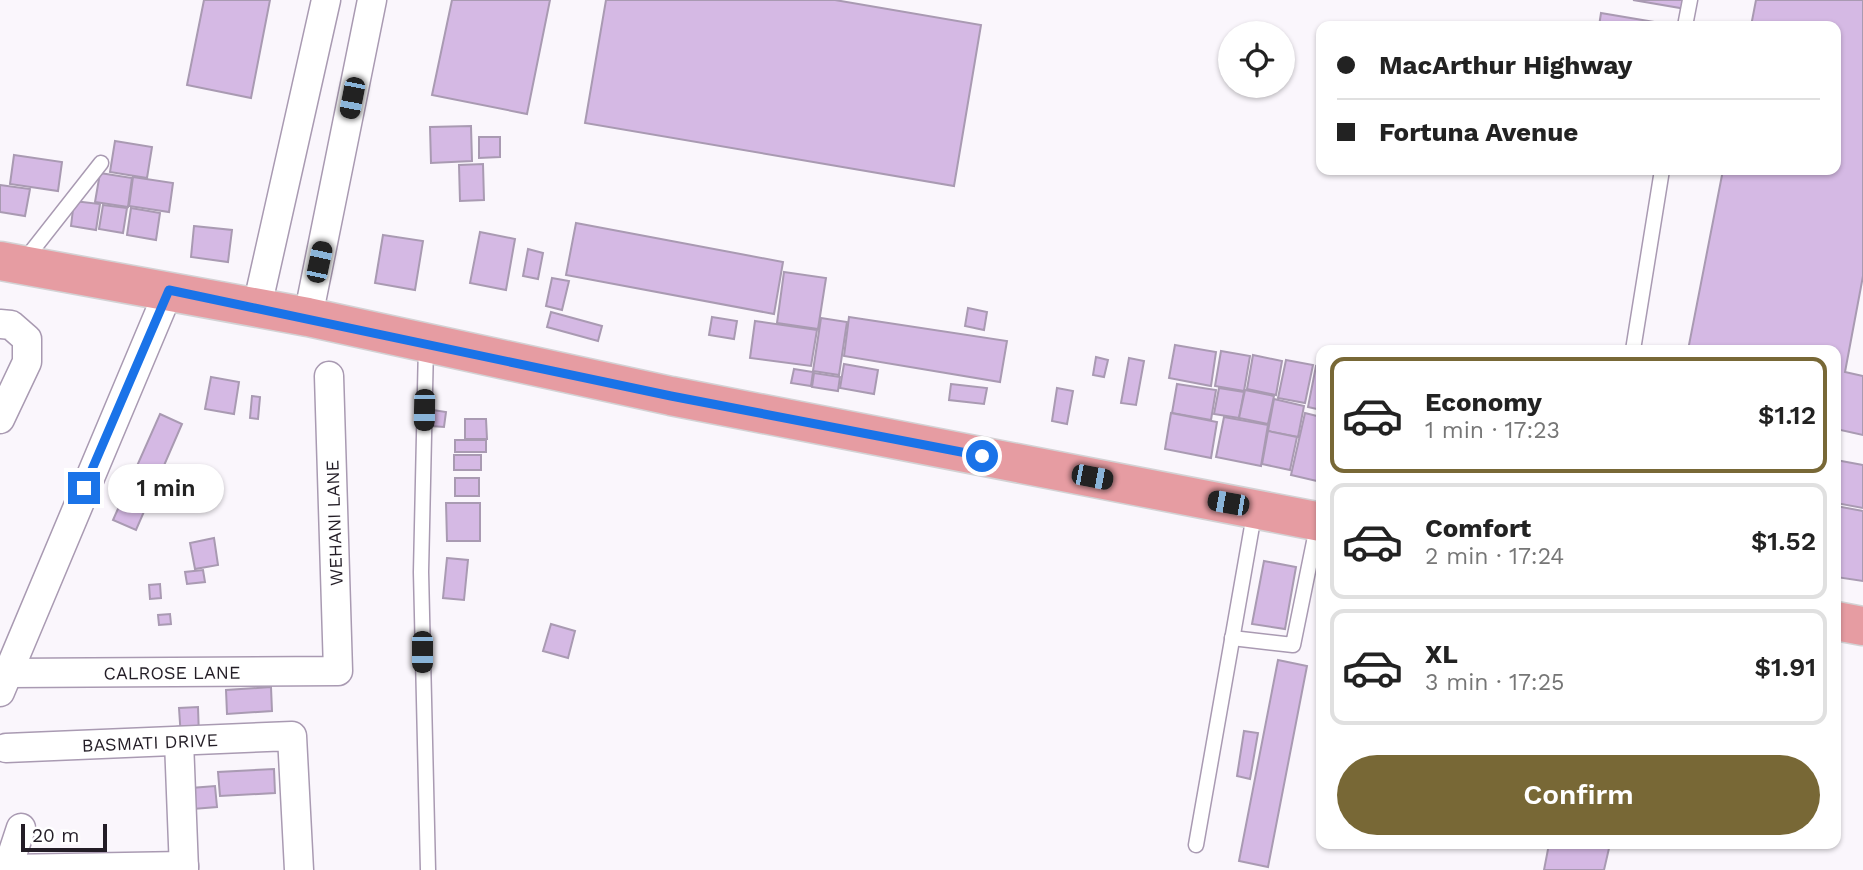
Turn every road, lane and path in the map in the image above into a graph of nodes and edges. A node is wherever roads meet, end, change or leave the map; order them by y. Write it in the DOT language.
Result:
graph roads {
  1 [pos="326,0"];
  2 [pos="372,0"];
  3 [pos="1690,0"];
  4 [pos="1686,21"];
  5 [pos="318,35"];
  6 [pos="363,44"];
  7 [pos="100,163"];
  8 [pos="1661,175"];
  9 [pos="10,263"];
  10 [pos="169,290"];
  11 [pos="257,307"];
  12 [pos="308,317"];
  13 [pos="6,325"];
  14 [pos="426,345"];
  15 [pos="1634,345"];
  16 [pos="329,376"];
  17 [pos="0,419"];
  18 [pos="1256,508"];
  19 [pos="1316,520"];
  20 [pos="1316,539"];
  21 [pos="1841,622"];
  22 [pos="1863,626"];
  23 [pos="1233,638"];
  24 [pos="338,671"];
  25 [pos="4,683"];
  26 [pos="179,741"];
  27 [pos="2,747"];
  28 [pos="21,828"];
  29 [pos="1196,845"];
  30 [pos="184,868"];
  31 [pos="7,870"];
  32 [pos="299,870"];
  33 [pos="428,870"];
  1 -- 5 [label="street"];
  2 -- 6 [label="street"];
  3 -- 4 [label="lane"];
  5 -- 6 [label="street"];
  5 -- 11 [label="street"];
  6 -- 12 [label="street"];
  7 -- 9 [label="lane"];
  8 -- 15 [label="lane"];
  9 -- 10 [label="highway"];
  10 -- 11 [label="highway"];
  10 -- 25 [label="street"];
  11 -- 12 [label="highway"];
  12 -- 14 [label="highway"];
  13 -- 17 [label="street"];
  14 -- 18 [label="highway"];
  14 -- 33 [label="lane"];
  16 -- 24 [label="street, WEHANI LANE"];
  18 -- 19 [label="highway"];
  18 -- 23 [label="lane"];
  20 -- 23 [label="lane"];
  21 -- 22 [label="highway"];
  23 -- 29 [label="lane"];
  24 -- 25 [label="street, CALROSE LANE"];
  26 -- 27 [label="street, BASMATI DRIVE"];
  26 -- 30 [label="street"];
  26 -- 32 [label="street, BASMATI DRIVE"];
  28 -- 31 [label="street"];
  30 -- 31 [label="street"];
}
